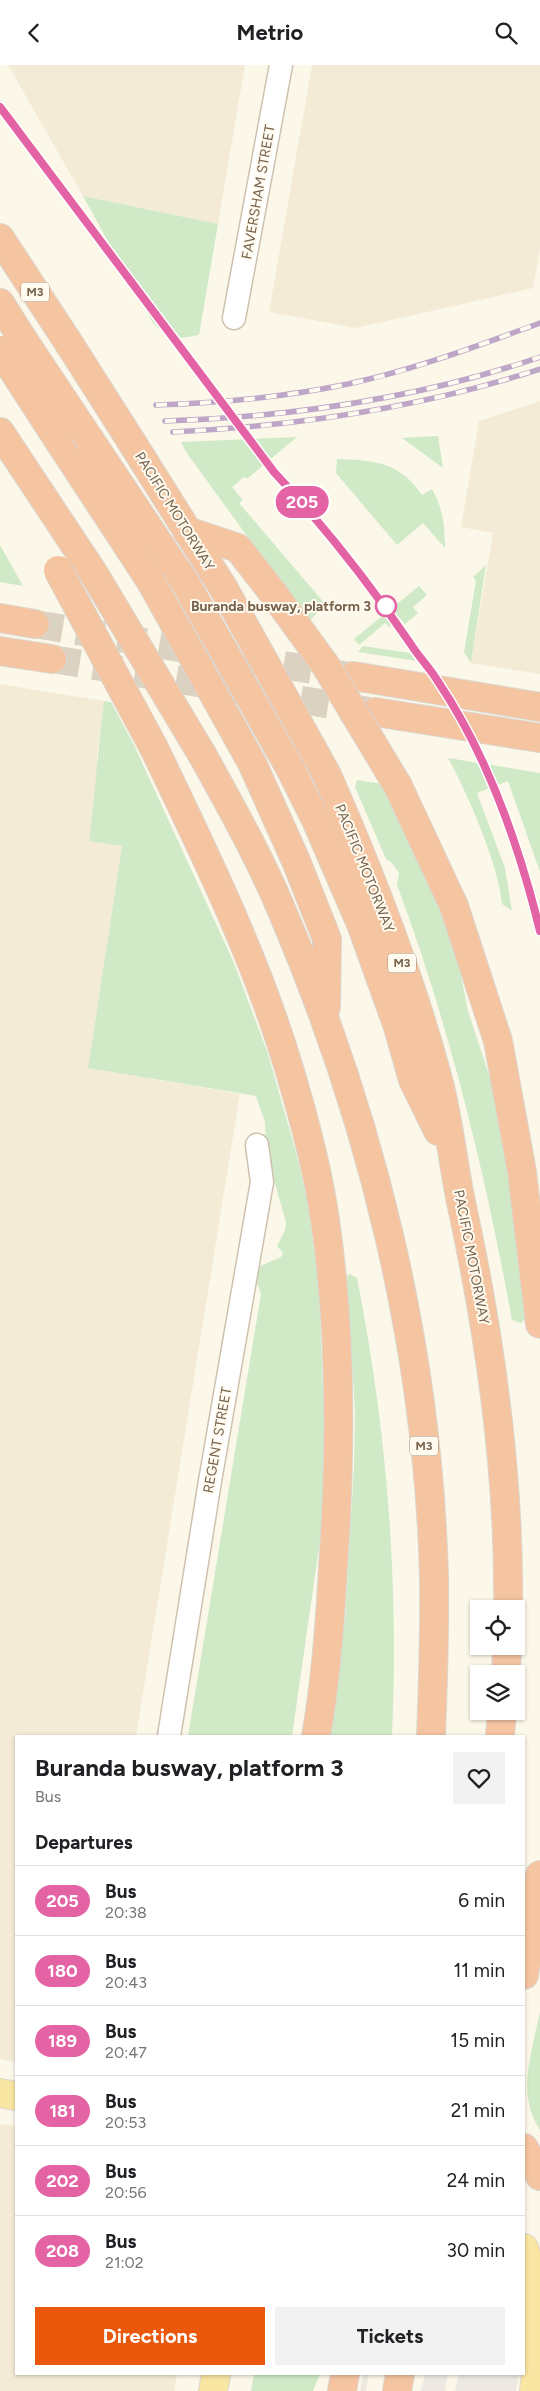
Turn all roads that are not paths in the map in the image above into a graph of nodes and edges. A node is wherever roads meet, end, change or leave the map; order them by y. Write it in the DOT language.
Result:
graph roads {
  1 [pos="281,65"];
  2 [pos="0,238"];
  3 [pos="0,303"];
  4 [pos="234,319"];
  5 [pos="12,346"];
  6 [pos="1,433"];
  7 [pos="47,503"];
  8 [pos="188,531"];
  9 [pos="0,618"];
  10 [pos="35,624"];
  11 [pos="0,651"];
  12 [pos="52,659"];
  13 [pos="353,677"];
  14 [pos="540,707"];
  15 [pos="376,712"];
  16 [pos="540,738"];
  17 [pos="326,1024"];
  18 [pos="256,1145"];
  19 [pos="452,1160"];
  20 [pos="540,1324"];
  21 [pos="508,1600"];
  22 [pos="501,1720"];
  23 [pos="169,1735"];
  24 [pos="316,1735"];
  25 [pos="431,1735"];
  26 [pos="500,1735"];
  27 [pos="540,1875"];
  28 [pos="525,1969"];
  29 [pos="0,2093"];
  30 [pos="15,2096"];
  31 [pos="525,2149"];
  32 [pos="540,2176"];
  33 [pos="525,2182"];
  34 [pos="540,2183"];
  35 [pos="525,2251"];
  36 [pos="216,2375"];
  37 [pos="345,2375"];
  38 [pos="400,2375"];
  39 [pos="213,2391"];
  40 [pos="342,2391"];
  41 [pos="397,2391"];
  42 [pos="534,2391"];
  1 -- 4 [label="street, FAVERSHAM STREET"];
  2 -- 8 [label="highway, PACIFIC MOTORWAY / M3, bridge"];
  3 -- 5 [label="highway"];
  5 -- 17 [label="highway, bridge"];
  5 -- 19 [label="highway, bridge"];
  6 -- 7 [label="highway, M3"];
  7 -- 17 [label="highway, M3, bridge"];
  7 -- 24 [label="highway, bridge"];
  8 -- 19 [label="highway, PACIFIC MOTORWAY / M3, bridge"];
  8 -- 20 [label="highway, bridge"];
  9 -- 10 [label="highway"];
  11 -- 12 [label="highway"];
  13 -- 14 [label="highway"];
  15 -- 16 [label="highway"];
  17 -- 25 [label="highway, M3"];
  18 -- 23 [label="street, REGENT STREET"];
  19 -- 21 [label="highway, PACIFIC MOTORWAY / M3"];
  22 -- 26 [label="highway"];
  27 -- 28 [label="highway"];
  29 -- 30 [label="main road"];
  31 -- 32 [label="highway"];
  33 -- 34 [label="main road"];
  35 -- 42 [label="main road"];
  36 -- 39 [label="main road"];
  37 -- 40 [label="highway"];
  38 -- 41 [label="highway"];
}
